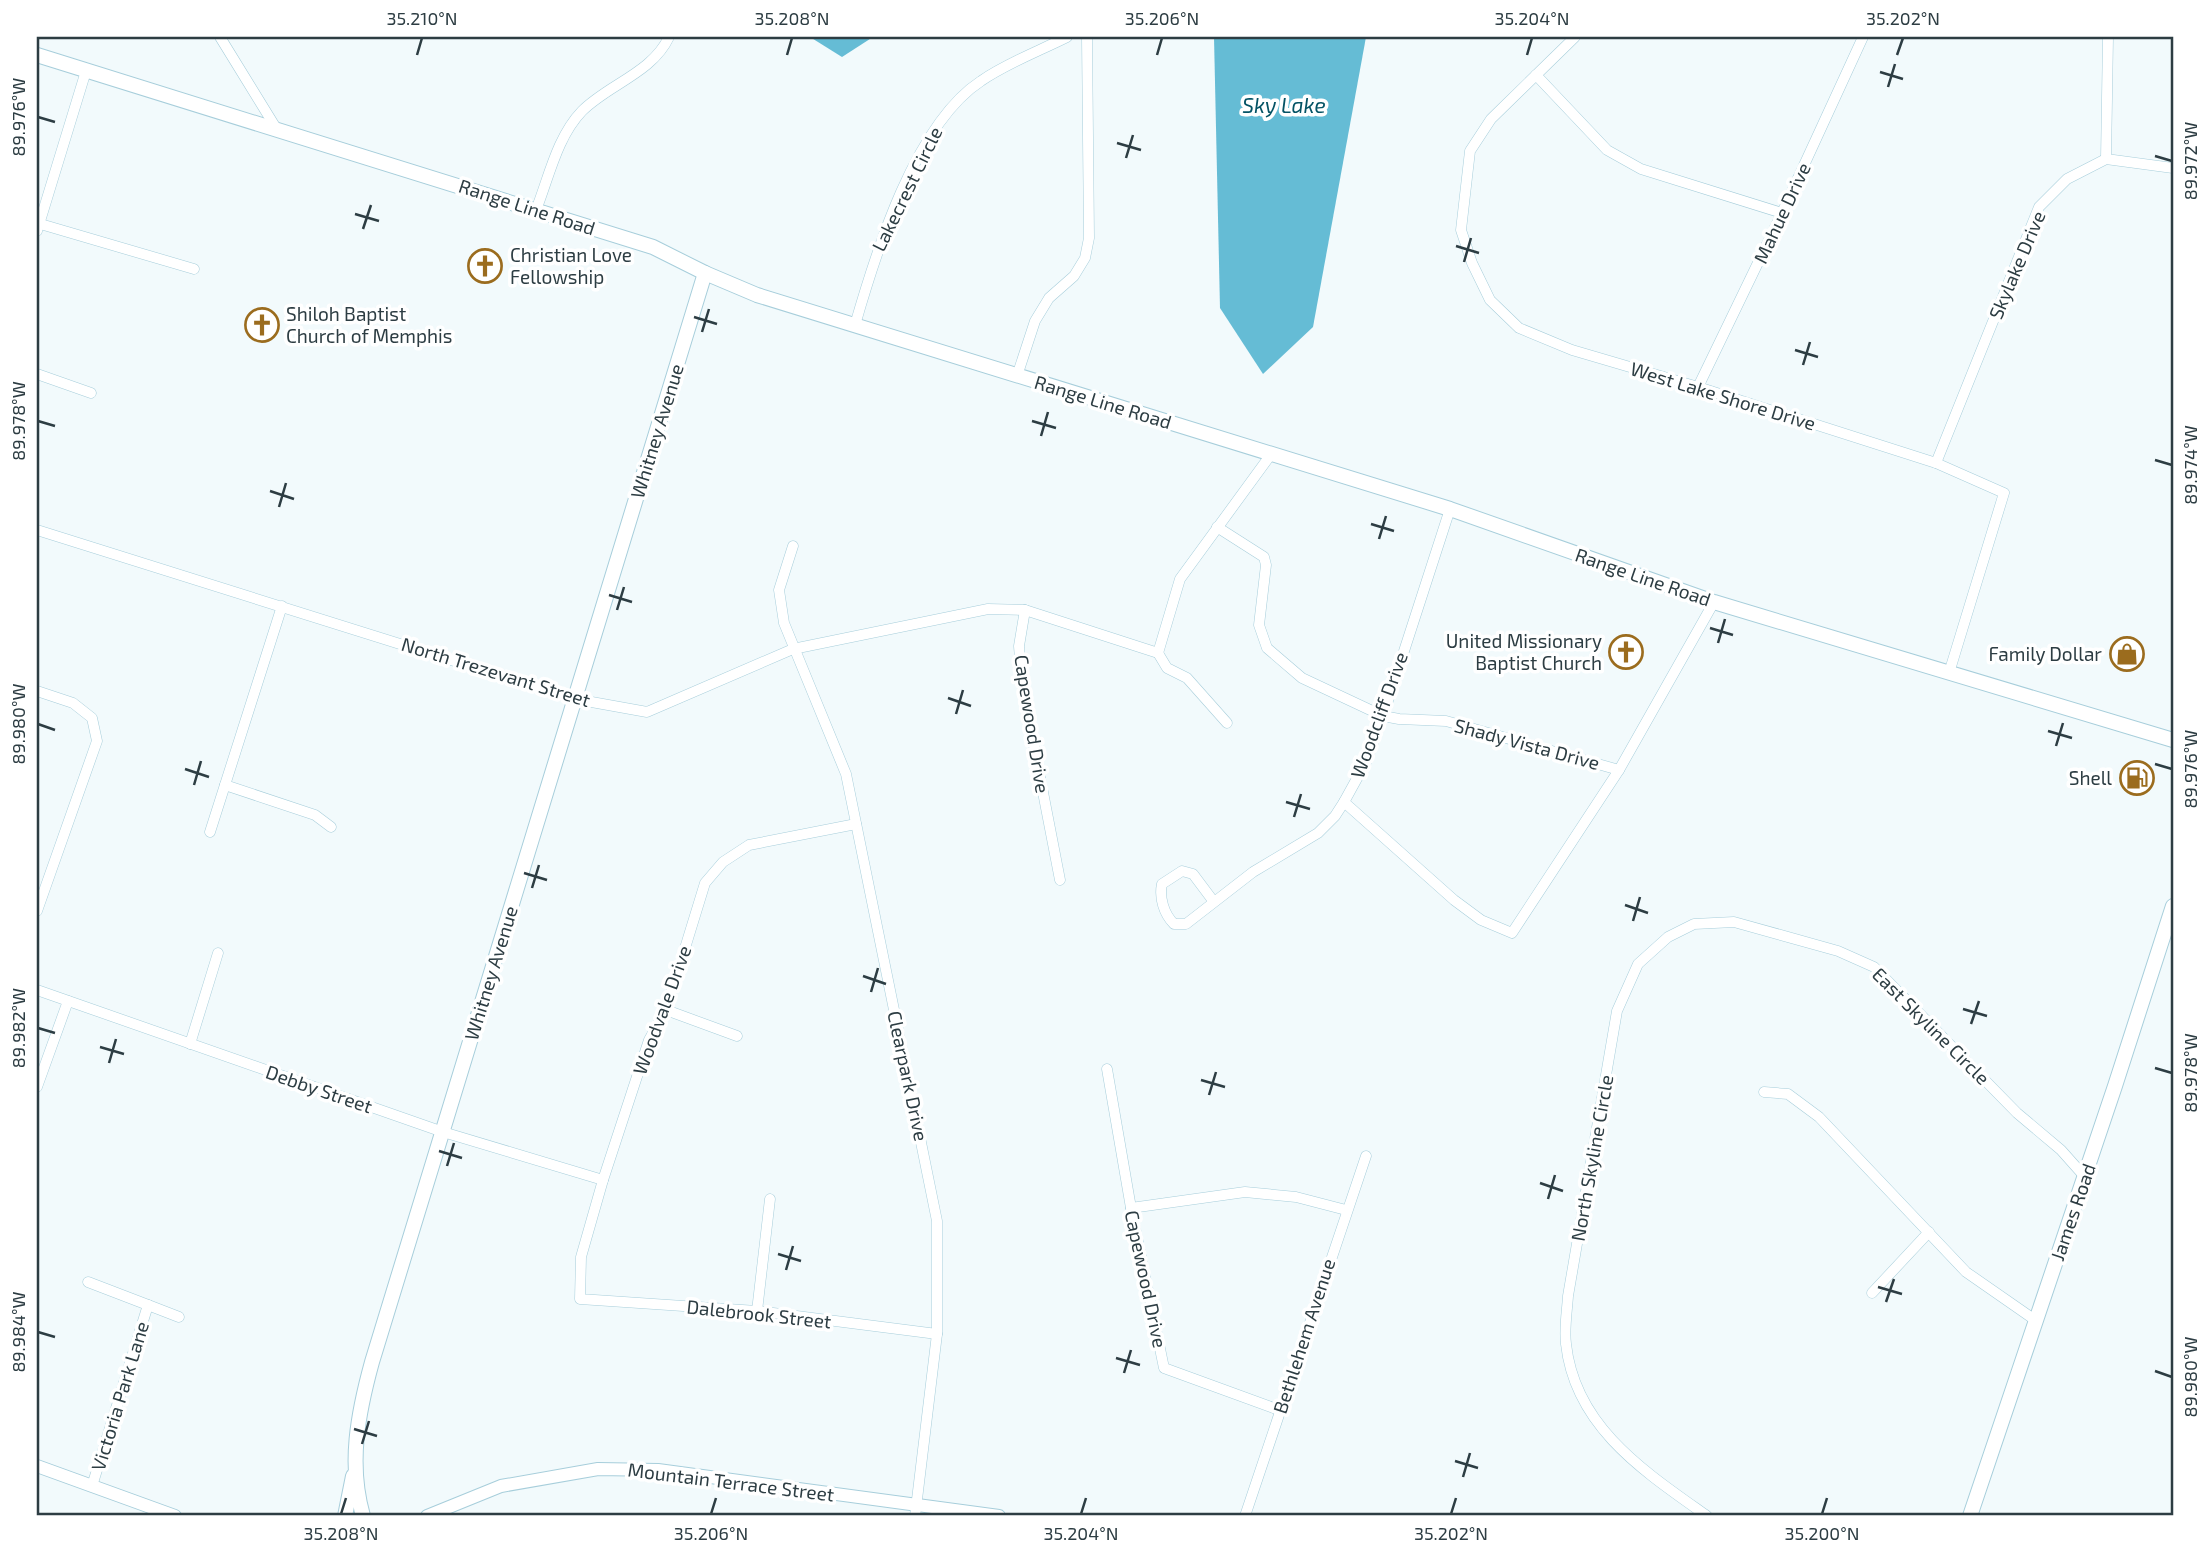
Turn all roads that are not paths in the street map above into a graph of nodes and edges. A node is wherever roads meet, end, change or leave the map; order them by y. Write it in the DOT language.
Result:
graph roads {
  1 [pos="220,37"];
  2 [pos="669,37"];
  3 [pos="1067,37"];
  4 [pos="1087,37"];
  5 [pos="1576,37"];
  6 [pos="1863,37"];
  7 [pos="2108,37"];
  8 [pos="37,55"];
  9 [pos="86,71"];
  10 [pos="1536,75"];
  11 [pos="276,128"];
  12 [pos="2106,159"];
  13 [pos="2173,168"];
  14 [pos="536,210"];
  15 [pos="1782,213"];
  16 [pos="38,226"];
  17 [pos="194,269"];
  18 [pos="705,274"];
  19 [pos="855,325"];
  20 [pos="37,374"];
  21 [pos="1017,376"];
  22 [pos="1698,387"];
  23 [pos="91,393"];
  24 [pos="1272,453"];
  25 [pos="1936,463"];
  26 [pos="1450,509"];
  27 [pos="1217,527"];
  28 [pos="37,530"];
  29 [pos="793,546"];
  30 [pos="1714,602"];
  31 [pos="282,606"];
  32 [pos="1025,610"];
  33 [pos="793,649"];
  34 [pos="1158,653"];
  35 [pos="1949,673"];
  36 [pos="37,691"];
  37 [pos="575,699"];
  38 [pos="1383,716"];
  39 [pos="1227,723"];
  40 [pos="2173,740"];
  41 [pos="1619,770"];
  42 [pos="225,785"];
  43 [pos="1344,802"];
  44 [pos="856,824"];
  45 [pos="331,827"];
  46 [pos="210,832"];
  47 [pos="1060,880"];
  48 [pos="1213,902"];
  49 [pos="2173,906"];
  50 [pos="37,911"];
  51 [pos="1668,937"];
  52 [pos="218,953"];
  53 [pos="37,989"];
  54 [pos="68,1001"];
  55 [pos="666,1010"];
  56 [pos="737,1036"];
  57 [pos="190,1044"];
  58 [pos="1107,1069"];
  59 [pos="37,1087"];
  60 [pos="1764,1092"];
  61 [pos="443,1132"];
  62 [pos="1366,1156"];
  63 [pos="2085,1177"];
  64 [pos="603,1180"];
  65 [pos="770,1199"];
  66 [pos="1131,1208"];
  67 [pos="1346,1210"];
  68 [pos="1929,1231"];
  69 [pos="88,1282"];
  70 [pos="1872,1293"];
  71 [pos="580,1299"];
  72 [pos="148,1305"];
  73 [pos="757,1311"];
  74 [pos="179,1317"];
  75 [pos="2035,1320"];
  76 [pos="937,1334"];
  77 [pos="1279,1410"];
  78 [pos="356,1461"];
  79 [pos="37,1466"];
  80 [pos="92,1486"];
  81 [pos="916,1511"];
  82 [pos="175,1516"];
  83 [pos="345,1516"];
  84 [pos="363,1516"];
  85 [pos="427,1516"];
  86 [pos="999,1516"];
  87 [pos="1245,1516"];
  88 [pos="1707,1516"];
  89 [pos="1970,1516"];
  1 -- 11 [label="street"];
  2 -- 14 [label="street"];
  3 -- 19 [label="street, Lakecrest Circle"];
  4 -- 21 [label="street"];
  5 -- 10 [label="street, West Lake Shore Drive"];
  6 -- 15 [label="street, Mahue Drive"];
  7 -- 12 [label="street"];
  8 -- 9 [label="main road, Range Line Road"];
  9 -- 11 [label="main road, Range Line Road"];
  9 -- 16 [label="street"];
  10 -- 15 [label="street"];
  10 -- 22 [label="street, West Lake Shore Drive"];
  11 -- 14 [label="main road, Range Line Road"];
  12 -- 13 [label="street"];
  12 -- 25 [label="street, Skylake Drive"];
  14 -- 18 [label="main road, Range Line Road"];
  15 -- 22 [label="street, Mahue Drive"];
  16 -- 17 [label="street"];
  18 -- 19 [label="main road, Range Line Road"];
  18 -- 37 [label="main road, Whitney Avenue"];
  19 -- 21 [label="main road, Range Line Road"];
  20 -- 23 [label="street"];
  21 -- 24 [label="main road, Range Line Road"];
  22 -- 25 [label="street, West Lake Shore Drive"];
  24 -- 26 [label="main road, Range Line Road"];
  24 -- 27 [label="street"];
  25 -- 35 [label="street, West Lake Shore Drive"];
  26 -- 30 [label="main road, Range Line Road"];
  26 -- 38 [label="street, Woodcliff Drive"];
  27 -- 34 [label="street"];
  27 -- 38 [label="street, Shady Vista Drive"];
  28 -- 31 [label="street, North Trezevant Street"];
  29 -- 33 [label="street, Clearpark Drive"];
  30 -- 35 [label="main road, Range Line Road"];
  30 -- 41 [label="street"];
  31 -- 37 [label="street, North Trezevant Street"];
  31 -- 42 [label="street"];
  32 -- 33 [label="street, North Trezevant Street"];
  32 -- 34 [label="street, North Trezevant Street"];
  32 -- 47 [label="street, Capewood Drive"];
  33 -- 37 [label="street, North Trezevant Street"];
  33 -- 44 [label="street, Clearpark Drive"];
  34 -- 39 [label="street"];
  35 -- 40 [label="main road, Range Line Road"];
  36 -- 50 [label="street"];
  37 -- 61 [label="main road, Whitney Avenue"];
  38 -- 41 [label="street, Shady Vista Drive"];
  38 -- 43 [label="street, Woodcliff Drive"];
  41 -- 43 [label="street"];
  42 -- 45 [label="street"];
  42 -- 46 [label="street"];
  43 -- 48 [label="street, Woodcliff Drive"];
  44 -- 55 [label="street, Woodvale Drive"];
  44 -- 76 [label="street, Clearpark Drive"];
  48 -- 48 [label="street, Woodcliff Drive"];
  49 -- 63 [label="main road, James Road"];
  51 -- 63 [label="street, East Skyline Circle"];
  51 -- 88 [label="street, North Skyline Circle"];
  52 -- 57 [label="street"];
  53 -- 54 [label="street, Debby Street"];
  54 -- 57 [label="street, Debby Street"];
  54 -- 59 [label="street"];
  55 -- 56 [label="street"];
  55 -- 64 [label="street, Woodvale Drive"];
  57 -- 61 [label="street, Debby Street"];
  58 -- 66 [label="street, Capewood Drive"];
  60 -- 68 [label="street"];
  61 -- 64 [label="street, Debby Street"];
  61 -- 78 [label="main road, Whitney Avenue"];
  62 -- 67 [label="street, Bethlehem Avenue"];
  63 -- 75 [label="main road, James Road"];
  64 -- 71 [label="street, Woodvale Drive"];
  65 -- 73 [label="street"];
  66 -- 67 [label="street"];
  66 -- 77 [label="street, Capewood Drive"];
  67 -- 77 [label="street, Bethlehem Avenue"];
  68 -- 70 [label="street"];
  68 -- 75 [label="street"];
  69 -- 72 [label="street, Victoria Park Lane"];
  71 -- 73 [label="street, Dalebrook Street"];
  72 -- 74 [label="street, Victoria Park Lane"];
  72 -- 80 [label="street, Victoria Park Lane"];
  73 -- 76 [label="street, Dalebrook Street"];
  75 -- 89 [label="main road, James Road"];
  76 -- 81 [label="street, Clearpark Drive"];
  77 -- 87 [label="street, Bethlehem Avenue"];
  78 -- 83 [label="main road"];
  78 -- 84 [label="main road, Whitney Avenue"];
  79 -- 80 [label="street"];
  80 -- 82 [label="street"];
  81 -- 85 [label="street, Mountain Terrace Street"];
  81 -- 86 [label="street, Mountain Terrace Street"];
}
